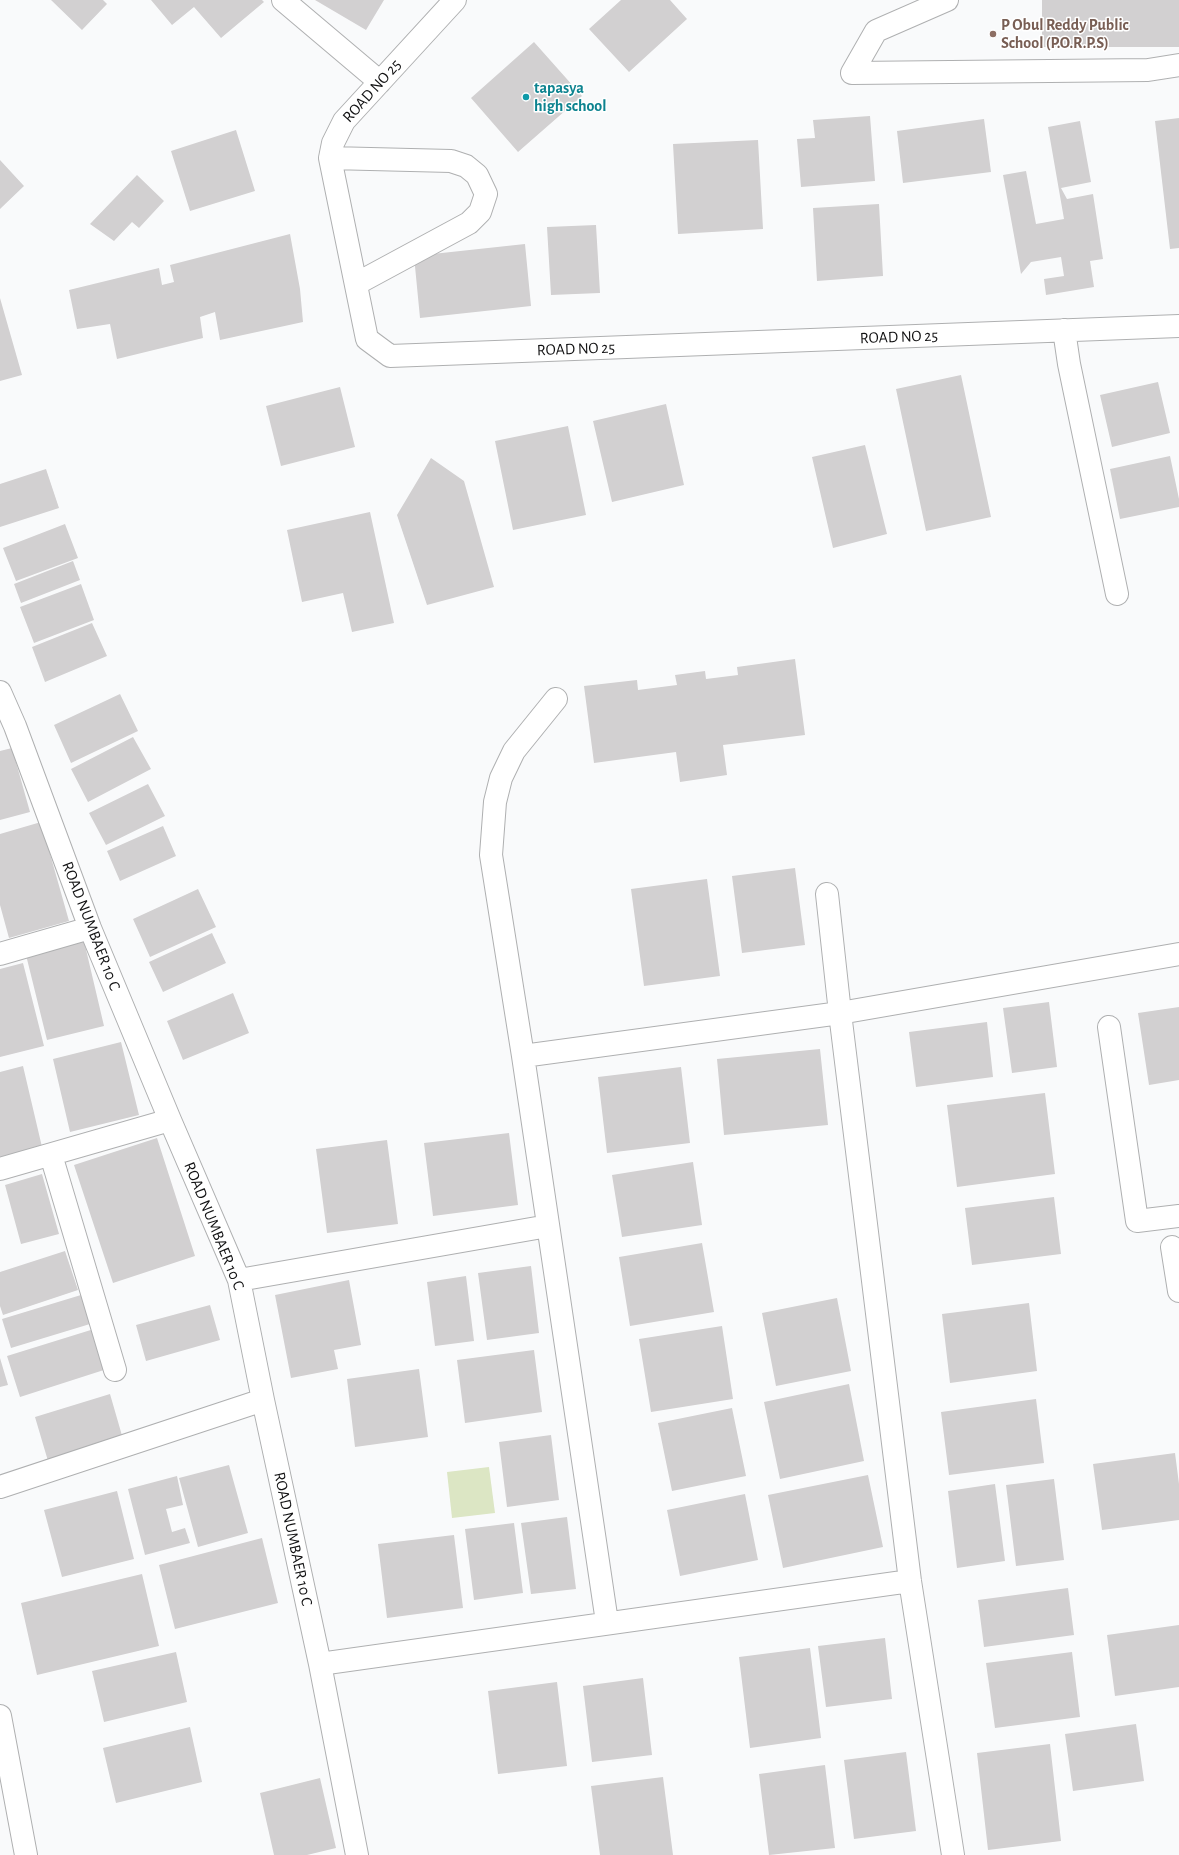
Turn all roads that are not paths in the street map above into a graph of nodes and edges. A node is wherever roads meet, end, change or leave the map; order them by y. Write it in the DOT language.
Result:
graph roads {
  1 [pos="283,0"];
  2 [pos="456,0"];
  3 [pos="947,0"];
  4 [pos="1179,64"];
  5 [pos="380,82"];
  6 [pos="330,158"];
  7 [pos="356,284"];
  8 [pos="1179,326"];
  9 [pos="1064,330"];
  10 [pos="1117,594"];
  11 [pos="0,692"];
  12 [pos="556,699"];
  13 [pos="7,728"];
  14 [pos="827,894"];
  15 [pos="90,928"];
  16 [pos="0,954"];
  17 [pos="1179,954"];
  18 [pos="840,1014"];
  19 [pos="1109,1027"];
  20 [pos="523,1056"];
  21 [pos="170,1120"];
  22 [pos="51,1154"];
  23 [pos="0,1169"];
  24 [pos="1179,1216"];
  25 [pos="548,1226"];
  26 [pos="1172,1247"];
  27 [pos="239,1280"];
  28 [pos="1179,1291"];
  29 [pos="115,1370"];
  30 [pos="263,1400"];
  31 [pos="0,1487"];
  32 [pos="910,1581"];
  33 [pos="607,1622"];
  34 [pos="320,1664"];
  35 [pos="0,1716"];
  36 [pos="26,1855"];
  37 [pos="358,1855"];
  38 [pos="953,1855"];
  1 -- 5 [label="street"];
  2 -- 5 [label="street, ROAD NO 25"];
  3 -- 4 [label="street"];
  5 -- 6 [label="street, ROAD NO 25"];
  6 -- 7 [label="street, ROAD NO 25"];
  6 -- 7 [label="street"];
  7 -- 9 [label="street, ROAD NO 25"];
  8 -- 9 [label="street, ROAD NO 25"];
  9 -- 10 [label="street"];
  11 -- 13 [label="street, ROAD NUMBAER 10 C"];
  12 -- 20 [label="street"];
  13 -- 15 [label="street, ROAD NUMBAER 10 C"];
  14 -- 18 [label="street"];
  15 -- 16 [label="street"];
  15 -- 21 [label="street, ROAD NUMBAER 10 C"];
  17 -- 18 [label="street"];
  18 -- 20 [label="street"];
  18 -- 32 [label="street"];
  19 -- 24 [label="street"];
  20 -- 25 [label="street"];
  21 -- 22 [label="street"];
  21 -- 27 [label="street, ROAD NUMBAER 10 C"];
  22 -- 23 [label="street"];
  22 -- 29 [label="street"];
  25 -- 27 [label="street"];
  25 -- 33 [label="street"];
  26 -- 28 [label="street"];
  27 -- 30 [label="street, ROAD NUMBAER 10 C"];
  30 -- 31 [label="street"];
  30 -- 34 [label="street, ROAD NUMBAER 10 C"];
  32 -- 33 [label="street"];
  32 -- 38 [label="street"];
  33 -- 34 [label="street"];
  34 -- 37 [label="street, ROAD NUMBAER 10 C"];
  35 -- 36 [label="street"];
}
